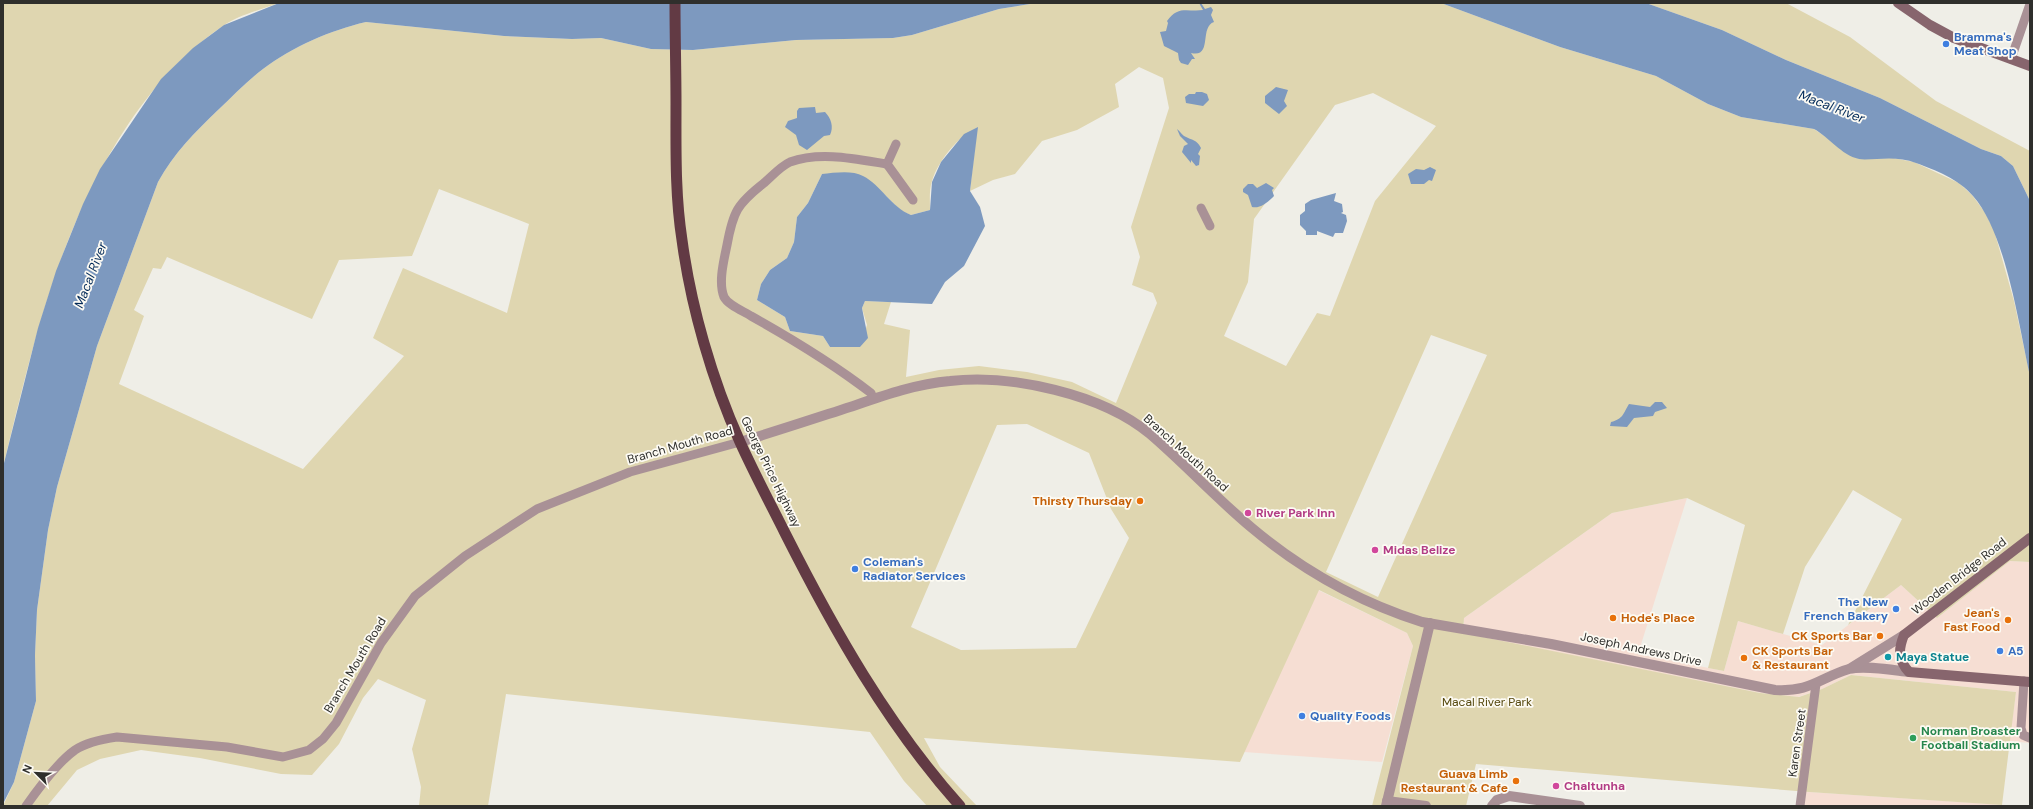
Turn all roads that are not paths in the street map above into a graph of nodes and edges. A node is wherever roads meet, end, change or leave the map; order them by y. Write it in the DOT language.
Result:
graph roads {
  1 [pos="675,3"];
  2 [pos="1898,3"];
  3 [pos="2030,4"];
  4 [pos="2010,59"];
  5 [pos="2030,66"];
  6 [pos="896,144"];
  7 [pos="887,164"];
  8 [pos="913,200"];
  9 [pos="1201,208"];
  10 [pos="1210,226"];
  11 [pos="873,399"];
  12 [pos="740,442"];
  13 [pos="2030,538"];
  14 [pos="1430,623"];
  15 [pos="1904,635"];
  16 [pos="1850,669"];
  17 [pos="1908,672"];
  18 [pos="2027,681"];
  19 [pos="1816,684"];
  20 [pos="2030,738"];
  21 [pos="1386,803"];
  22 [pos="26,806"];
  23 [pos="960,806"];
  24 [pos="1426,806"];
  25 [pos="1492,806"];
  26 [pos="1580,806"];
  27 [pos="1800,806"];
  1 -- 12 [label="highway, George Price Highway"];
  2 -- 4 [label="main road"];
  3 -- 4 [label="street"];
  4 -- 5 [label="main road"];
  6 -- 7 [label="street"];
  7 -- 8 [label="street"];
  7 -- 11 [label="street"];
  9 -- 10 [label="street"];
  11 -- 12 [label="street, Branch Mouth Road"];
  11 -- 14 [label="street, Branch Mouth Road"];
  12 -- 22 [label="street, Branch Mouth Road"];
  12 -- 23 [label="highway, George Price Highway"];
  13 -- 15 [label="main road, Wooden Bridge Road"];
  14 -- 19 [label="street, Joseph Andrews Drive"];
  14 -- 21 [label="street"];
  15 -- 16 [label="street"];
  15 -- 17 [label="main road"];
  16 -- 17 [label="street, Joseph Andrews Drive"];
  16 -- 19 [label="street, Joseph Andrews Drive"];
  17 -- 18 [label="main road, Joseph Andrews Drive"];
  18 -- 20 [label="street"];
  19 -- 27 [label="street, Karen Street"];
  21 -- 24 [label="street"];
  25 -- 26 [label="street"];
}
